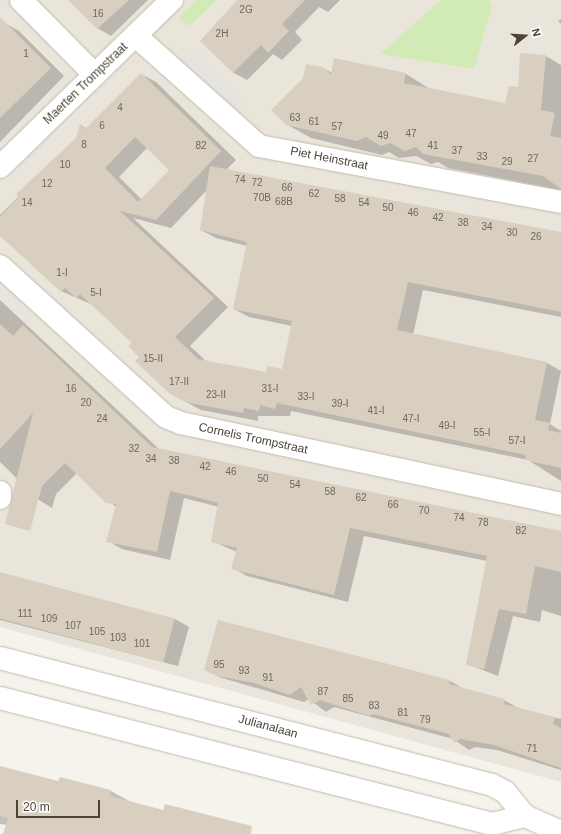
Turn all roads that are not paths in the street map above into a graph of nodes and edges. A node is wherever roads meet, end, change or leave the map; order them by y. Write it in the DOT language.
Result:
graph roads {
  1 [pos="21,0"];
  2 [pos="172,0"];
  3 [pos="136,36"];
  4 [pos="95,75"];
  5 [pos="0,167"];
  6 [pos="561,202"];
  7 [pos="0,266"];
  8 [pos="0,492"];
  9 [pos="0,498"];
  10 [pos="561,504"];
  11 [pos="0,658"];
  12 [pos="0,698"];
  13 [pos="525,816"];
  14 [pos="561,832"];
  1 -- 4 [label="street"];
  2 -- 3 [label="street, Maerten Trompstraat"];
  3 -- 4 [label="street, Maerten Trompstraat"];
  3 -- 6 [label="street, Piet Heinstraat"];
  4 -- 5 [label="street, Maerten Trompstraat"];
  7 -- 10 [label="street, Cornelis Trompstraat"];
  8 -- 9 [label="street"];
  11 -- 13 [label="street, Julianalaan"];
  12 -- 13 [label="street"];
  13 -- 14 [label="street, Julianalaan"];
}
